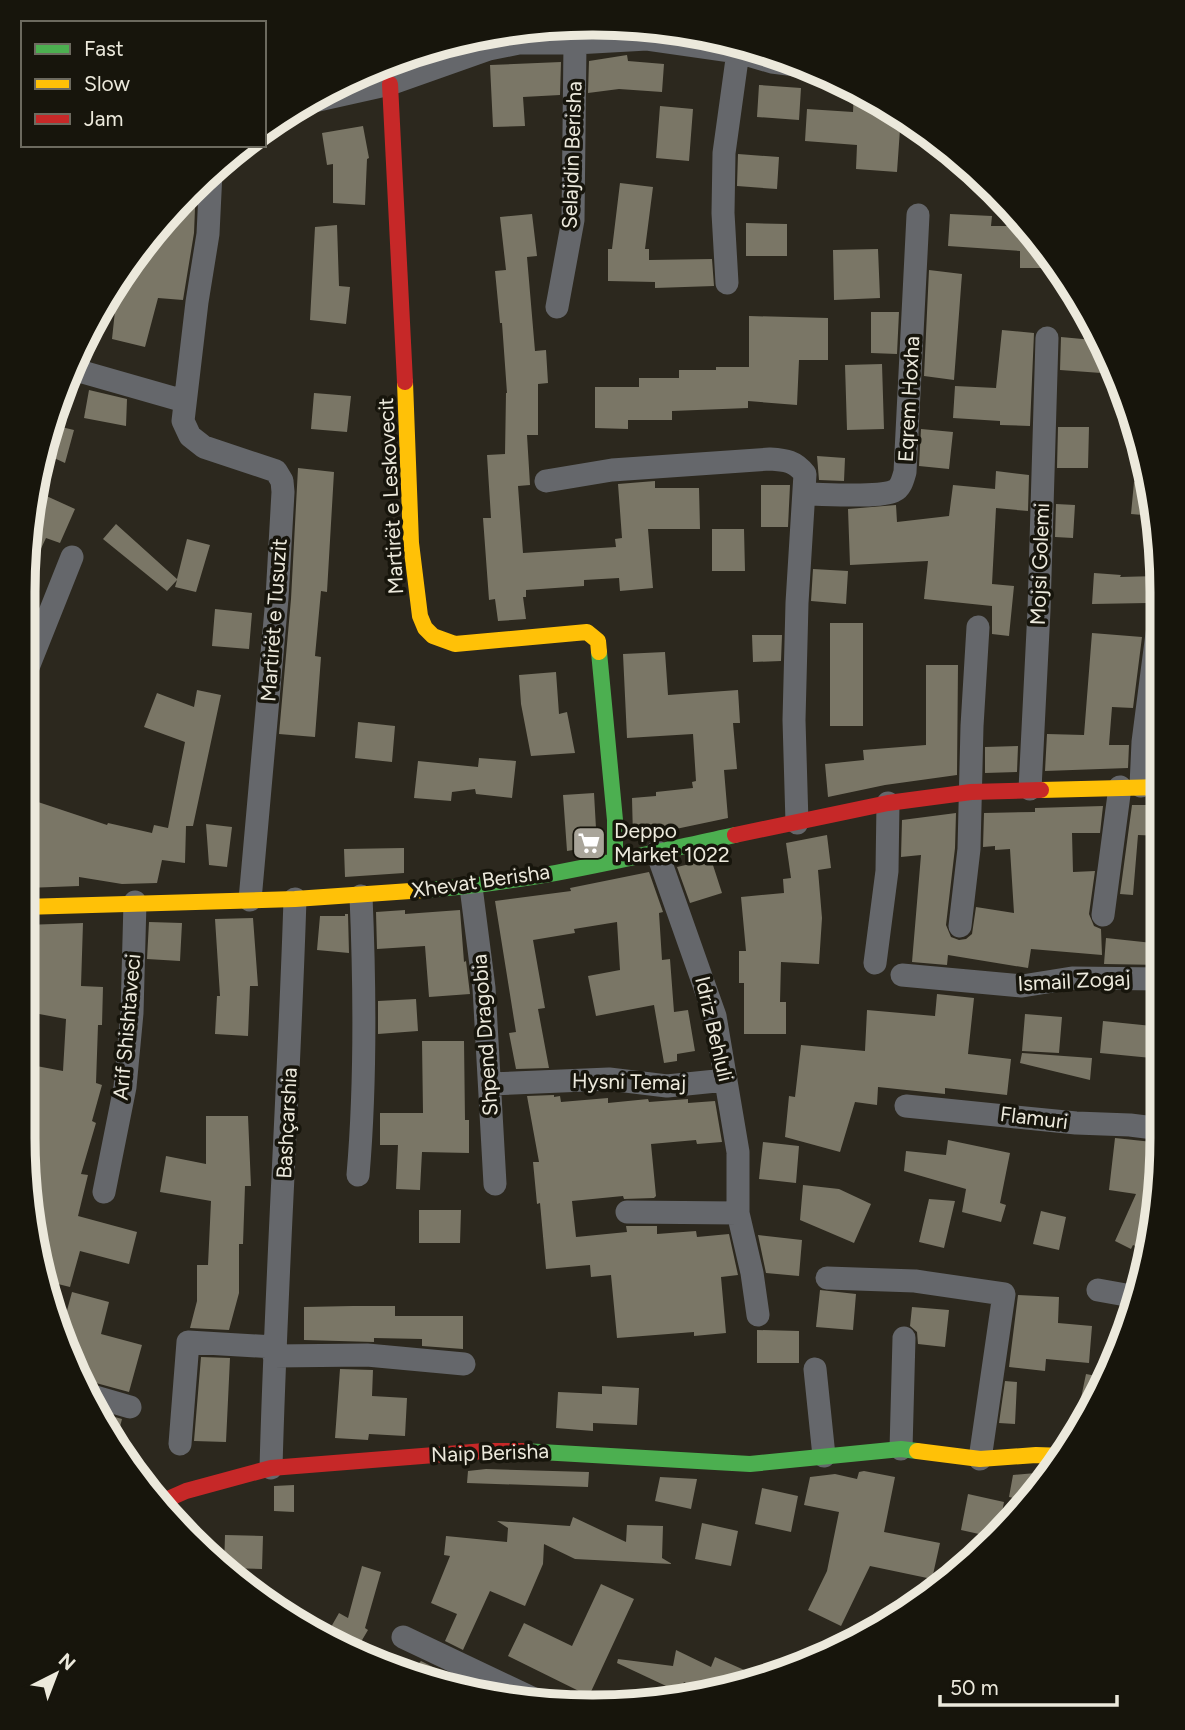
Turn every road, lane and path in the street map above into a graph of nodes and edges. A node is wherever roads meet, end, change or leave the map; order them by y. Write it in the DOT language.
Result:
graph roads {
  1 [pos="575,43"];
  2 [pos="710,48"];
  3 [pos="464,51"];
  4 [pos="738,54"];
  5 [pos="457,61"];
  6 [pos="390,83"];
  7 [pos="342,94"];
  8 [pos="210,187"];
  9 [pos="918,215"];
  10 [pos="727,284"];
  11 [pos="557,307"];
  12 [pos="1047,338"];
  13 [pos="80,371"];
  14 [pos="184,401"];
  15 [pos="546,481"];
  16 [pos="805,494"];
  17 [pos="72,557"];
  18 [pos="978,627"];
  19 [pos="35,650"];
  20 [pos="1150,687"];
  21 [pos="1141,787"];
  22 [pos="1030,789"];
  23 [pos="971,792"];
  24 [pos="888,803"];
  25 [pos="797,823"];
  26 [pos="657,852"];
  27 [pos="615,861"];
  28 [pos="471,887"];
  29 [pos="361,896"];
  30 [pos="295,899"];
  31 [pos="250,900"];
  32 [pos="135,902"];
  33 [pos="35,906"];
  34 [pos="1103,915"];
  35 [pos="960,926"];
  36 [pos="875,963"];
  37 [pos="902,975"];
  38 [pos="1150,979"];
  39 [pos="726,1080"];
  40 [pos="490,1084"];
  41 [pos="906,1106"];
  42 [pos="1150,1128"];
  43 [pos="358,1175"];
  44 [pos="495,1184"];
  45 [pos="104,1192"];
  46 [pos="627,1212"];
  47 [pos="738,1213"];
  48 [pos="827,1278"];
  49 [pos="1098,1290"];
  50 [pos="1127,1295"];
  51 [pos="758,1315"];
  52 [pos="904,1338"];
  53 [pos="274,1351"];
  54 [pos="464,1364"];
  55 [pos="815,1369"];
  56 [pos="100,1398"];
  57 [pos="130,1407"];
  58 [pos="180,1444"];
  59 [pos="901,1449"];
  60 [pos="1050,1455"];
  61 [pos="824,1456"];
  62 [pos="980,1459"];
  63 [pos="271,1468"];
  64 [pos="168,1499"];
  65 [pos="403,1637"];
  66 [pos="512,1689"];
  1 -- 2 [label="street"];
  1 -- 5 [label="street"];
  1 -- 11 [label="street, Selajdin Berisha"];
  3 -- 5 [label="street"];
  4 -- 10 [label="street"];
  5 -- 6 [label="street"];
  6 -- 7 [label="street"];
  6 -- 27 [label="street, Martirët e Leskovecit"];
  8 -- 14 [label="street, Martirët e Tusuzit"];
  9 -- 16 [label="street, Eqrem Hoxha"];
  12 -- 22 [label="street, Mojsi Golemi"];
  13 -- 14 [label="street"];
  14 -- 31 [label="street, Martirët e Tusuzit"];
  15 -- 16 [label="street"];
  16 -- 25 [label="street"];
  17 -- 19 [label="street"];
  18 -- 23 [label="street"];
  20 -- 21 [label="street"];
  21 -- 22 [label="street, Xhevat Berisha"];
  21 -- 34 [label="street"];
  22 -- 23 [label="street, Xhevat Berisha"];
  23 -- 24 [label="street, Xhevat Berisha"];
  23 -- 35 [label="street"];
  24 -- 25 [label="street, Xhevat Berisha"];
  24 -- 36 [label="street"];
  25 -- 26 [label="street, Xhevat Berisha"];
  26 -- 27 [label="street, Xhevat Berisha"];
  26 -- 39 [label="street, Idriz Behluli"];
  27 -- 28 [label="street, Xhevat Berisha"];
  28 -- 29 [label="street, Xhevat Berisha"];
  28 -- 40 [label="street, Shpend Dragobia"];
  29 -- 30 [label="street, Xhevat Berisha"];
  29 -- 43 [label="street"];
  30 -- 31 [label="street, Xhevat Berisha"];
  30 -- 53 [label="street, Bashçarshia"];
  31 -- 32 [label="street, Xhevat Berisha"];
  32 -- 33 [label="street, Xhevat Berisha"];
  32 -- 45 [label="street, Arif Shishtaveci"];
  37 -- 38 [label="street, Ismail Zogaj"];
  39 -- 40 [label="street, Hysni Temaj"];
  39 -- 47 [label="street, Idriz Behluli"];
  40 -- 44 [label="street, Shpend Dragobia"];
  41 -- 42 [label="street, Flamuri"];
  46 -- 47 [label="street"];
  47 -- 51 [label="street, Idriz Behluli"];
  48 -- 62 [label="street"];
  49 -- 50 [label="street"];
  52 -- 59 [label="street"];
  53 -- 54 [label="street"];
  53 -- 58 [label="street"];
  53 -- 63 [label="street, Bashçarshia"];
  55 -- 61 [label="street"];
  56 -- 57 [label="street"];
  59 -- 61 [label="street, Naip Berisha"];
  59 -- 62 [label="street, Naip Berisha"];
  60 -- 62 [label="street, Naip Berisha"];
  61 -- 63 [label="street, Naip Berisha"];
  63 -- 64 [label="street, Naip Berisha"];
  65 -- 66 [label="street"];
}
